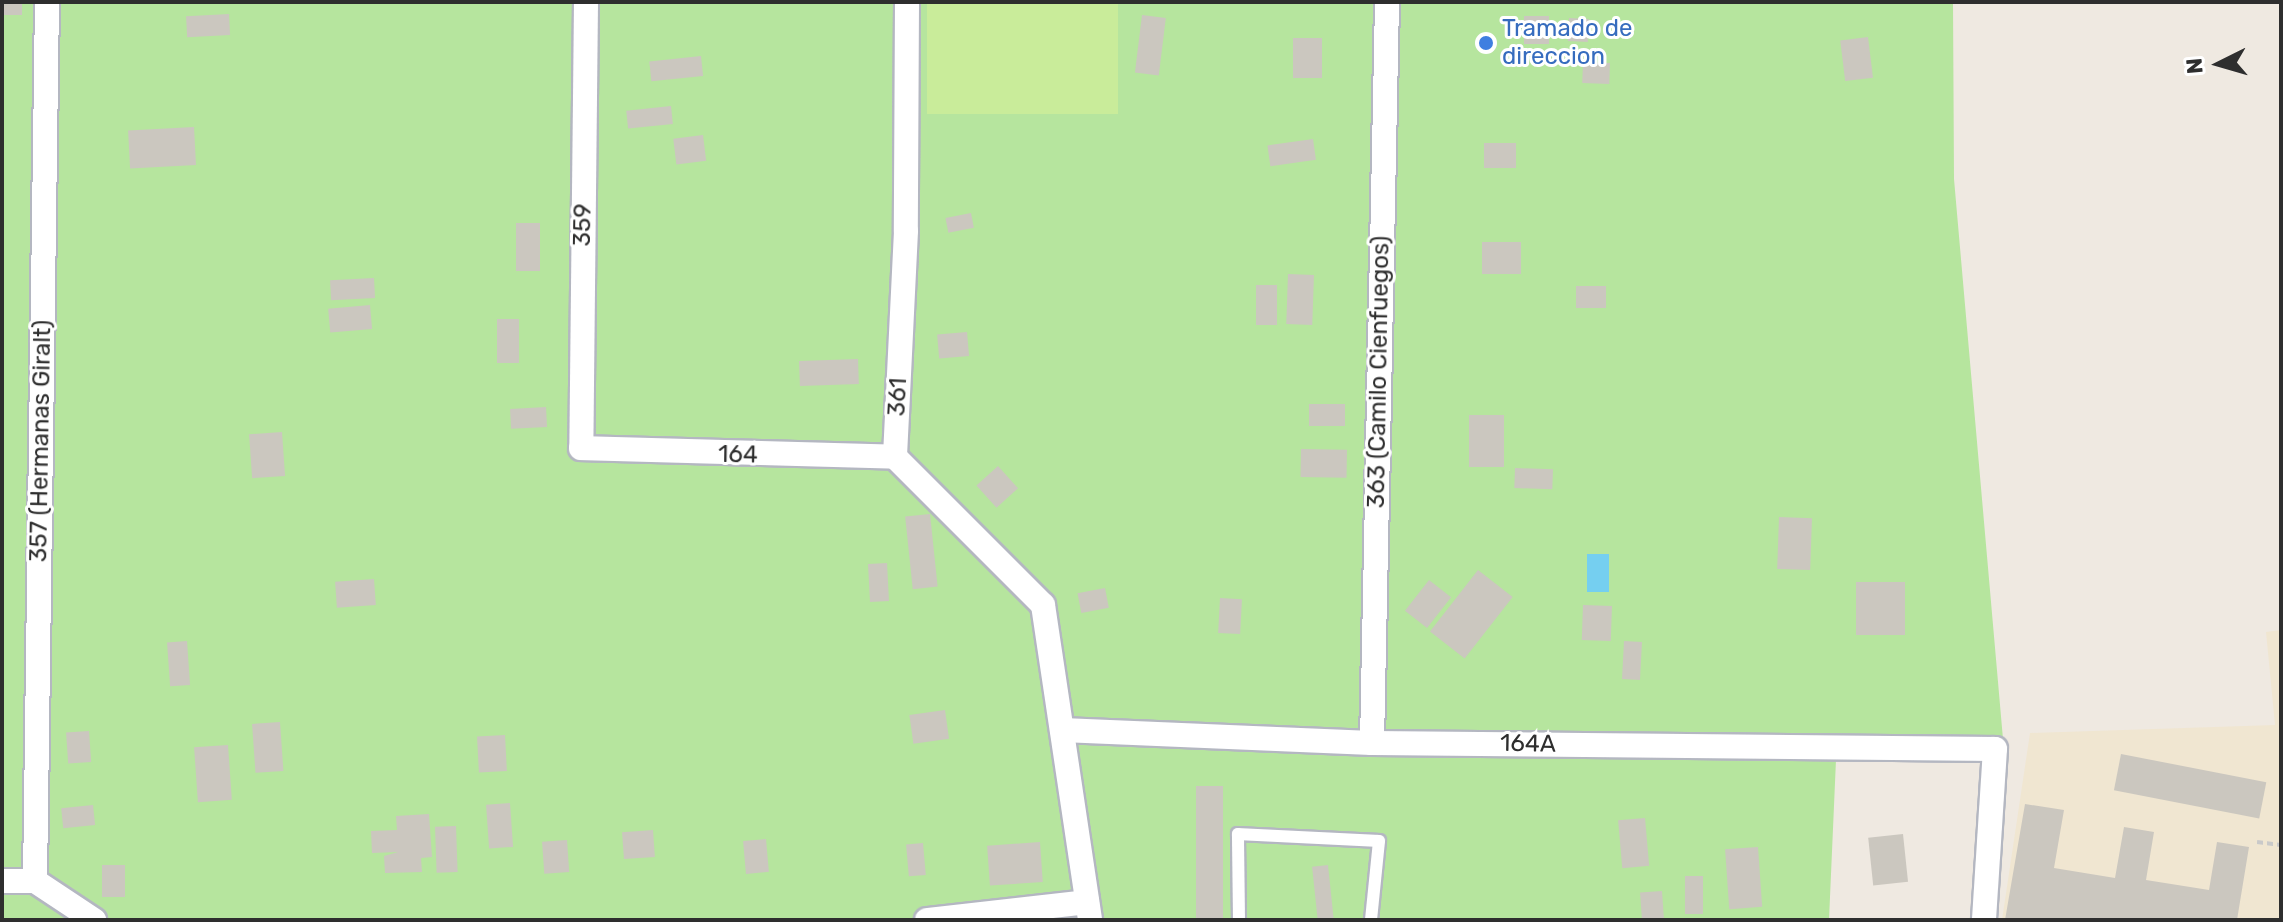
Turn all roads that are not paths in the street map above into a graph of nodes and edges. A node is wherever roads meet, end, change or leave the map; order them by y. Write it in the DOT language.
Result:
graph roads {
  1 [pos="47,2"];
  2 [pos="586,2"];
  3 [pos="907,2"];
  4 [pos="1387,2"];
  5 [pos="581,448"];
  6 [pos="895,457"];
  7 [pos="1062,730"];
  8 [pos="1372,743"];
  9 [pos="2,881"];
  10 [pos="35,881"];
  11 [pos="1088,911"];
  12 [pos="94,920"];
  13 [pos="927,920"];
  14 [pos="1239,920"];
  15 [pos="1371,920"];
  16 [pos="1984,920"];
  1 -- 10 [label="street, 357 (Hermanas Giralt)"];
  2 -- 5 [label="street, 359"];
  3 -- 6 [label="street, 361"];
  4 -- 8 [label="street, 363 (Camilo Cienfuegos)"];
  5 -- 6 [label="street, 164"];
  6 -- 7 [label="street"];
  7 -- 8 [label="street, 164A"];
  7 -- 11 [label="street"];
  8 -- 16 [label="street, 164A"];
  9 -- 10 [label="street"];
  10 -- 12 [label="street"];
  11 -- 13 [label="street"];
  14 -- 15 [label="lane"];
}
